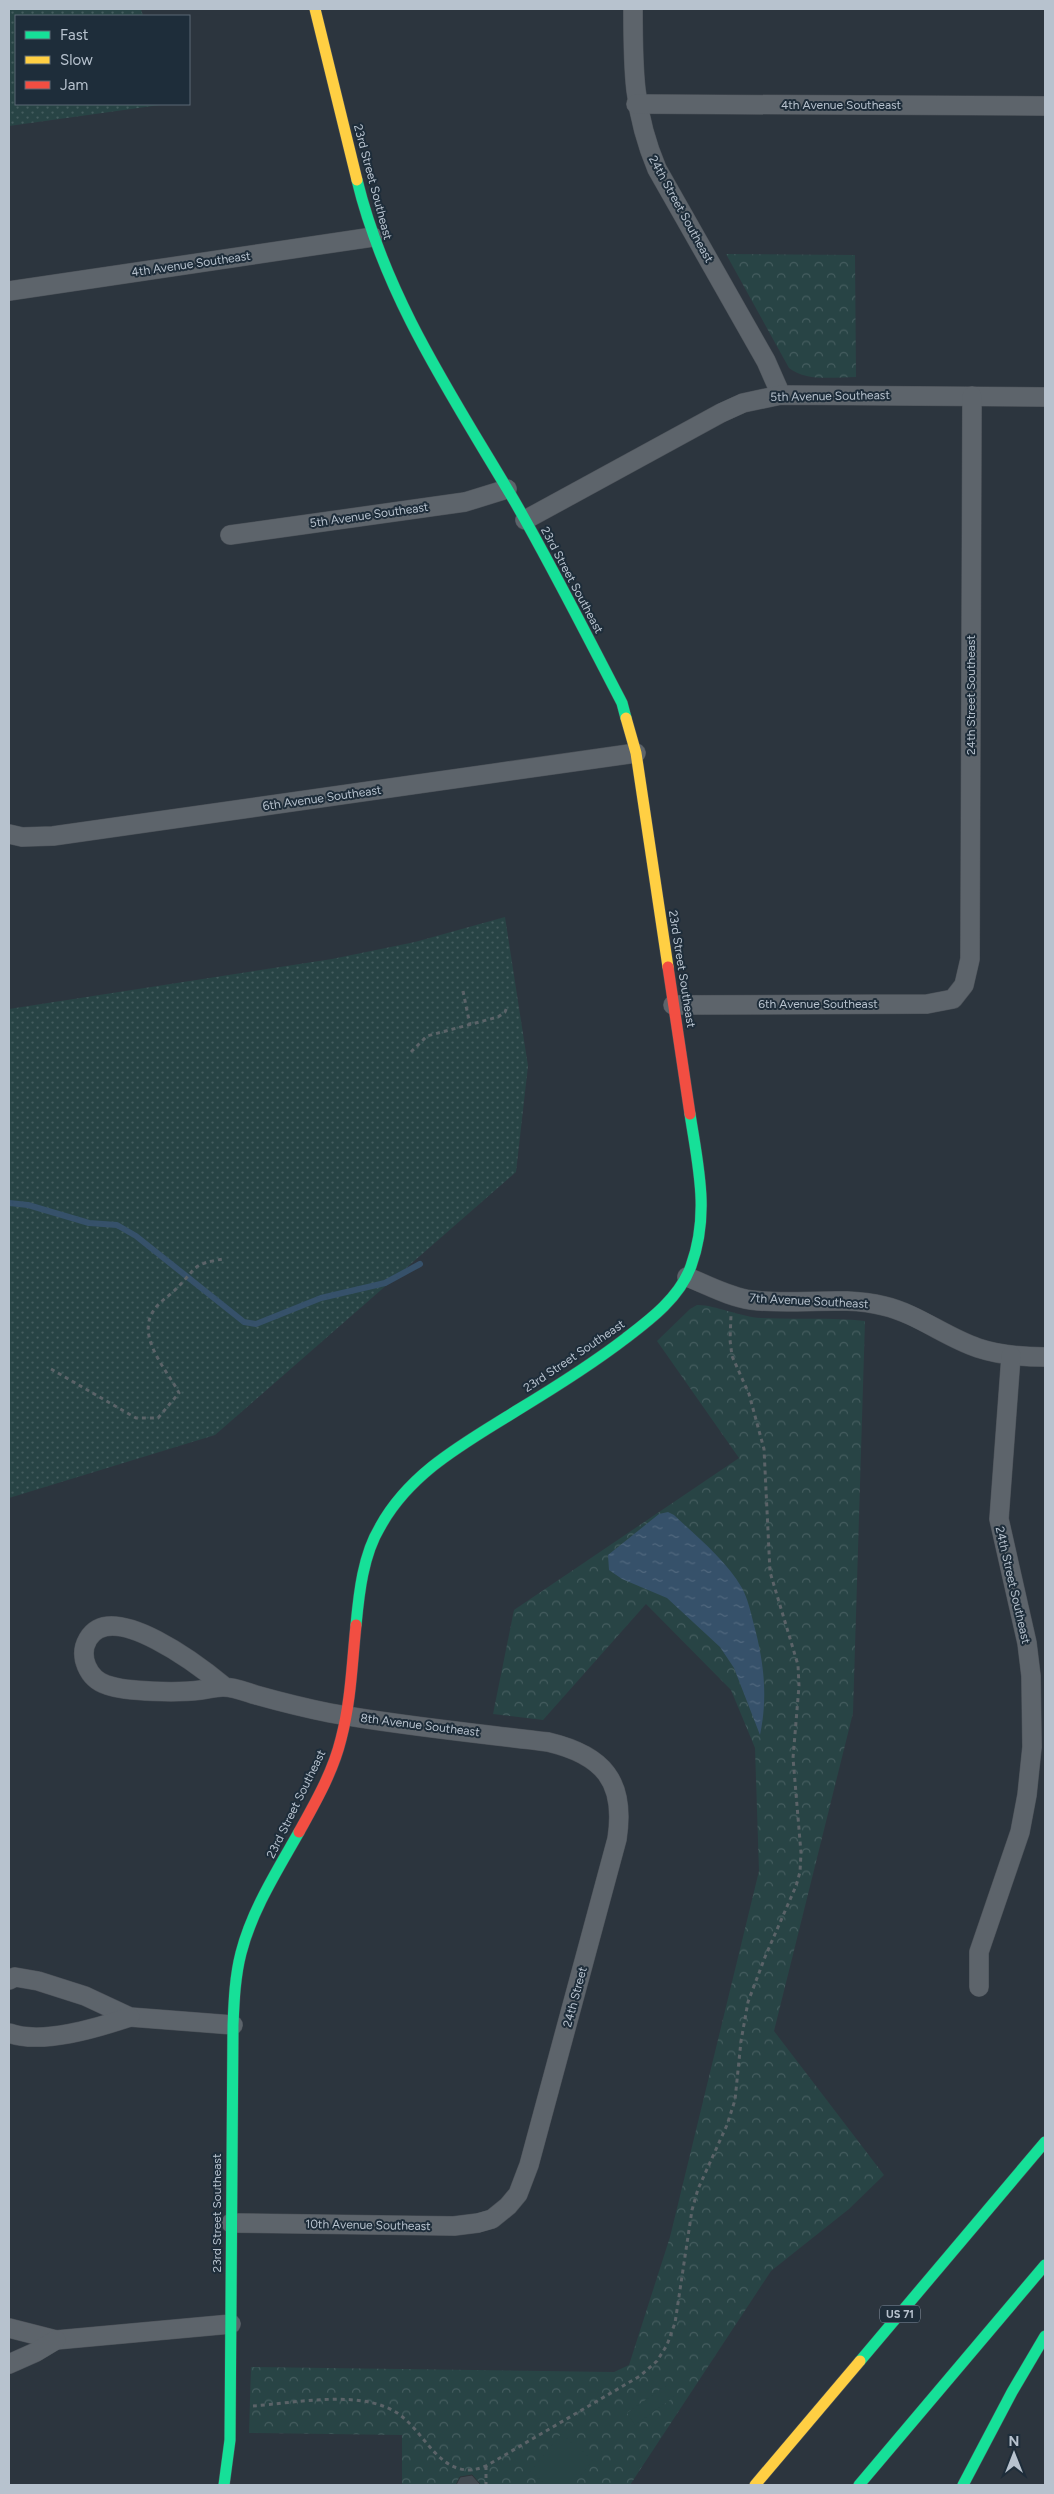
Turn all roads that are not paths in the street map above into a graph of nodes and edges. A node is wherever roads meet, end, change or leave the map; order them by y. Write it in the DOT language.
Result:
graph roads {
  1 [pos="315,9"];
  2 [pos="633,9"];
  3 [pos="636,104"];
  4 [pos="1045,106"];
  5 [pos="373,237"];
  6 [pos="9,291"];
  7 [pos="781,395"];
  8 [pos="972,396"];
  9 [pos="1045,397"];
  10 [pos="507,489"];
  11 [pos="525,520"];
  12 [pos="230,535"];
  13 [pos="636,753"];
  14 [pos="9,834"];
  15 [pos="961,993"];
  16 [pos="673,1005"];
  17 [pos="687,1277"];
  18 [pos="1011,1356"];
  19 [pos="1045,1357"];
  20 [pos="225,1687"];
  21 [pos="346,1716"];
  22 [pos="608,1775"];
  23 [pos="9,1980"];
  24 [pos="979,1987"];
  25 [pos="130,2017"];
  26 [pos="233,2025"];
  27 [pos="9,2034"];
  28 [pos="1045,2142"];
  29 [pos="502,2212"];
  30 [pos="231,2223"];
  31 [pos="1045,2265"];
  32 [pos="231,2324"];
  33 [pos="9,2328"];
  34 [pos="1045,2336"];
  35 [pos="56,2340"];
  36 [pos="9,2364"];
  37 [pos="224,2485"];
  38 [pos="755,2485"];
  39 [pos="859,2485"];
  40 [pos="964,2485"];
  1 -- 5 [label="main road, 23rd Street Southeast"];
  2 -- 3 [label="street, 24th Street Southeast"];
  3 -- 4 [label="street, 4th Avenue Southeast"];
  3 -- 7 [label="street, 24th Street Southeast"];
  5 -- 6 [label="street, 4th Avenue Southeast"];
  5 -- 10 [label="main road, 23rd Street Southeast"];
  7 -- 8 [label="street, 5th Avenue Southeast"];
  7 -- 11 [label="street, 5th Avenue Southeast"];
  8 -- 9 [label="street, 5th Avenue Southeast"];
  8 -- 15 [label="street, 24th Street Southeast"];
  10 -- 11 [label="main road, 23rd Street Southeast"];
  10 -- 12 [label="street, 5th Avenue Southeast"];
  11 -- 13 [label="main road, 23rd Street Southeast"];
  13 -- 14 [label="street, 6th Avenue Southeast"];
  13 -- 16 [label="main road, 23rd Street Southeast"];
  15 -- 16 [label="street, 6th Avenue Southeast"];
  16 -- 17 [label="main road, 23rd Street Southeast"];
  17 -- 18 [label="street, 7th Avenue Southeast"];
  17 -- 21 [label="main road, 23rd Street Southeast"];
  18 -- 19 [label="street, 7th Avenue Southeast"];
  18 -- 24 [label="street, 24th Street Southeast"];
  20 -- 20 [label="street, 8th Avenue Southeast"];
  20 -- 21 [label="street, 8th Avenue Southeast"];
  21 -- 22 [label="street, 8th Avenue Southeast"];
  21 -- 26 [label="main road, 23rd Street Southeast"];
  22 -- 29 [label="street, 24th Street"];
  23 -- 25 [label="street"];
  25 -- 26 [label="street"];
  25 -- 27 [label="street"];
  26 -- 30 [label="main road, 23rd Street Southeast"];
  28 -- 38 [label="main road, US 71"];
  29 -- 30 [label="street, 10th Avenue Southeast"];
  30 -- 32 [label="main road, 23rd Street Southeast"];
  31 -- 39 [label="main road"];
  32 -- 35 [label="street"];
  32 -- 37 [label="main road, 23rd Street Southeast"];
  33 -- 35 [label="street"];
  34 -- 40 [label="main road"];
  35 -- 36 [label="street"];
}
